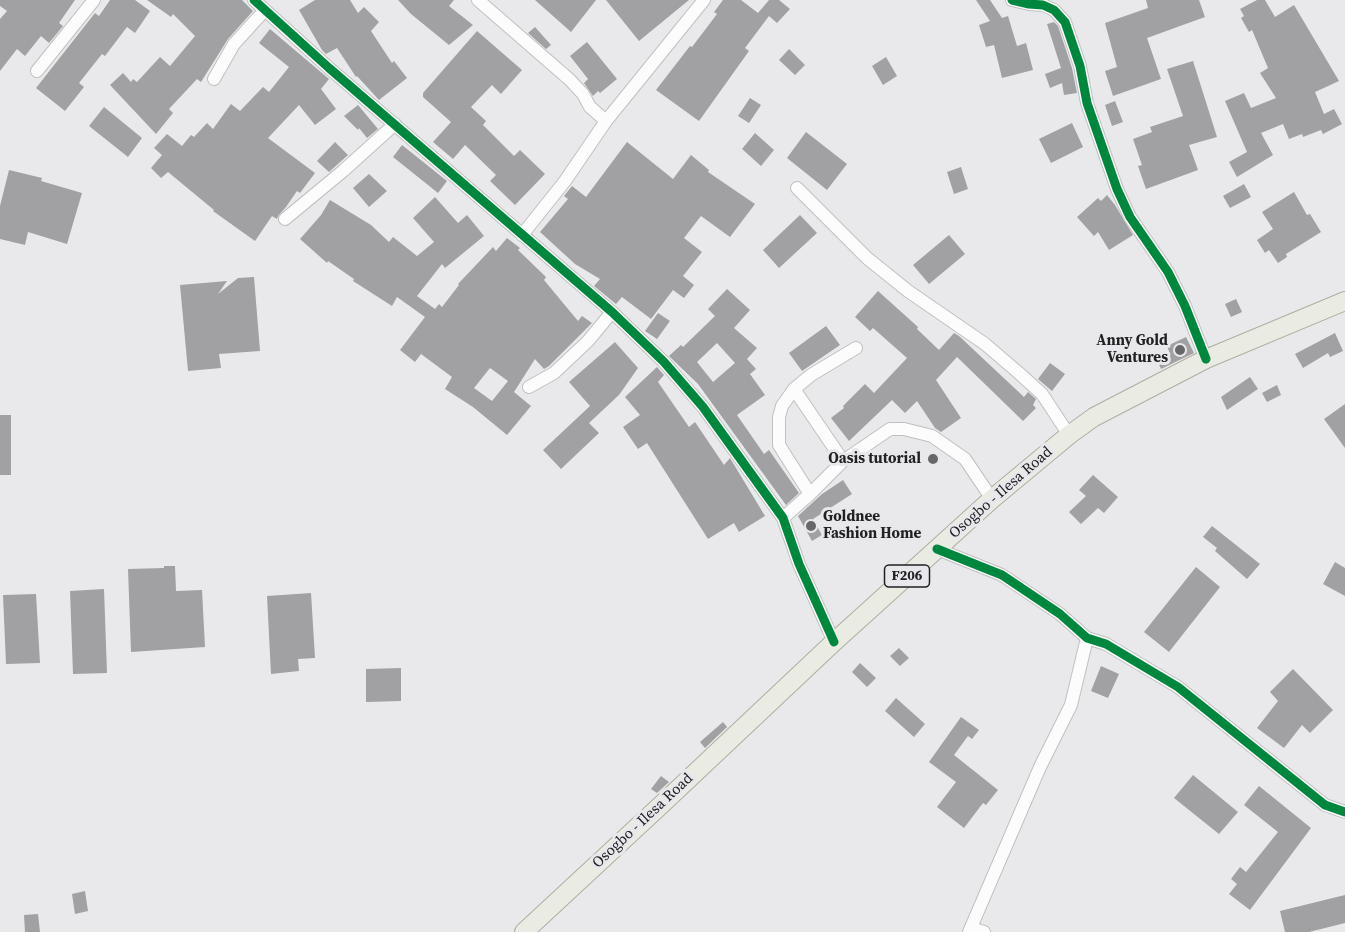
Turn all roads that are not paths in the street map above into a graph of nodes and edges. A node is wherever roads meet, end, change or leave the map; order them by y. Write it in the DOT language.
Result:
graph roads {
  1 [pos="94,0"];
  2 [pos="254,0"];
  3 [pos="478,0"];
  4 [pos="704,0"];
  5 [pos="1012,0"];
  6 [pos="1045,2"];
  7 [pos="265,10"];
  8 [pos="37,71"];
  9 [pos="214,79"];
  10 [pos="606,121"];
  11 [pos="395,124"];
  12 [pos="797,188"];
  13 [pos="285,219"];
  14 [pos="522,235"];
  15 [pos="1345,301"];
  16 [pos="612,312"];
  17 [pos="856,348"];
  18 [pos="1206,359"];
  19 [pos="529,387"];
  20 [pos="794,389"];
  21 [pos="1069,435"];
  22 [pos="843,461"];
  23 [pos="810,494"];
  24 [pos="992,499"];
  25 [pos="783,518"];
  26 [pos="937,549"];
  27 [pos="1087,638"];
  28 [pos="834,642"];
  29 [pos="1345,813"];
  30 [pos="970,930"];
  31 [pos="524,932"];
  32 [pos="984,932"];
  1 -- 8 [label="street"];
  2 -- 7 [label="street"];
  3 -- 10 [label="street"];
  4 -- 10 [label="street"];
  5 -- 6 [label="street"];
  6 -- 18 [label="street"];
  7 -- 9 [label="street"];
  7 -- 11 [label="street"];
  10 -- 14 [label="street"];
  11 -- 13 [label="street"];
  11 -- 14 [label="street"];
  12 -- 21 [label="street"];
  14 -- 16 [label="street"];
  15 -- 18 [label="main road, Osogbo - Ilesa Road / F206"];
  16 -- 19 [label="street"];
  16 -- 25 [label="street"];
  17 -- 20 [label="street"];
  18 -- 21 [label="main road, Osogbo - Ilesa Road / F206"];
  20 -- 22 [label="street"];
  20 -- 23 [label="street"];
  21 -- 24 [label="main road, Osogbo - Ilesa Road / F206"];
  22 -- 23 [label="street"];
  22 -- 24 [label="street"];
  23 -- 25 [label="street"];
  24 -- 26 [label="main road, Osogbo - Ilesa Road / F206"];
  25 -- 28 [label="street"];
  26 -- 27 [label="street"];
  26 -- 28 [label="main road, Osogbo - Ilesa Road / F206"];
  27 -- 29 [label="street"];
  27 -- 30 [label="street"];
  28 -- 31 [label="main road, Osogbo - Ilesa Road / F206"];
  30 -- 32 [label="street"];
}
